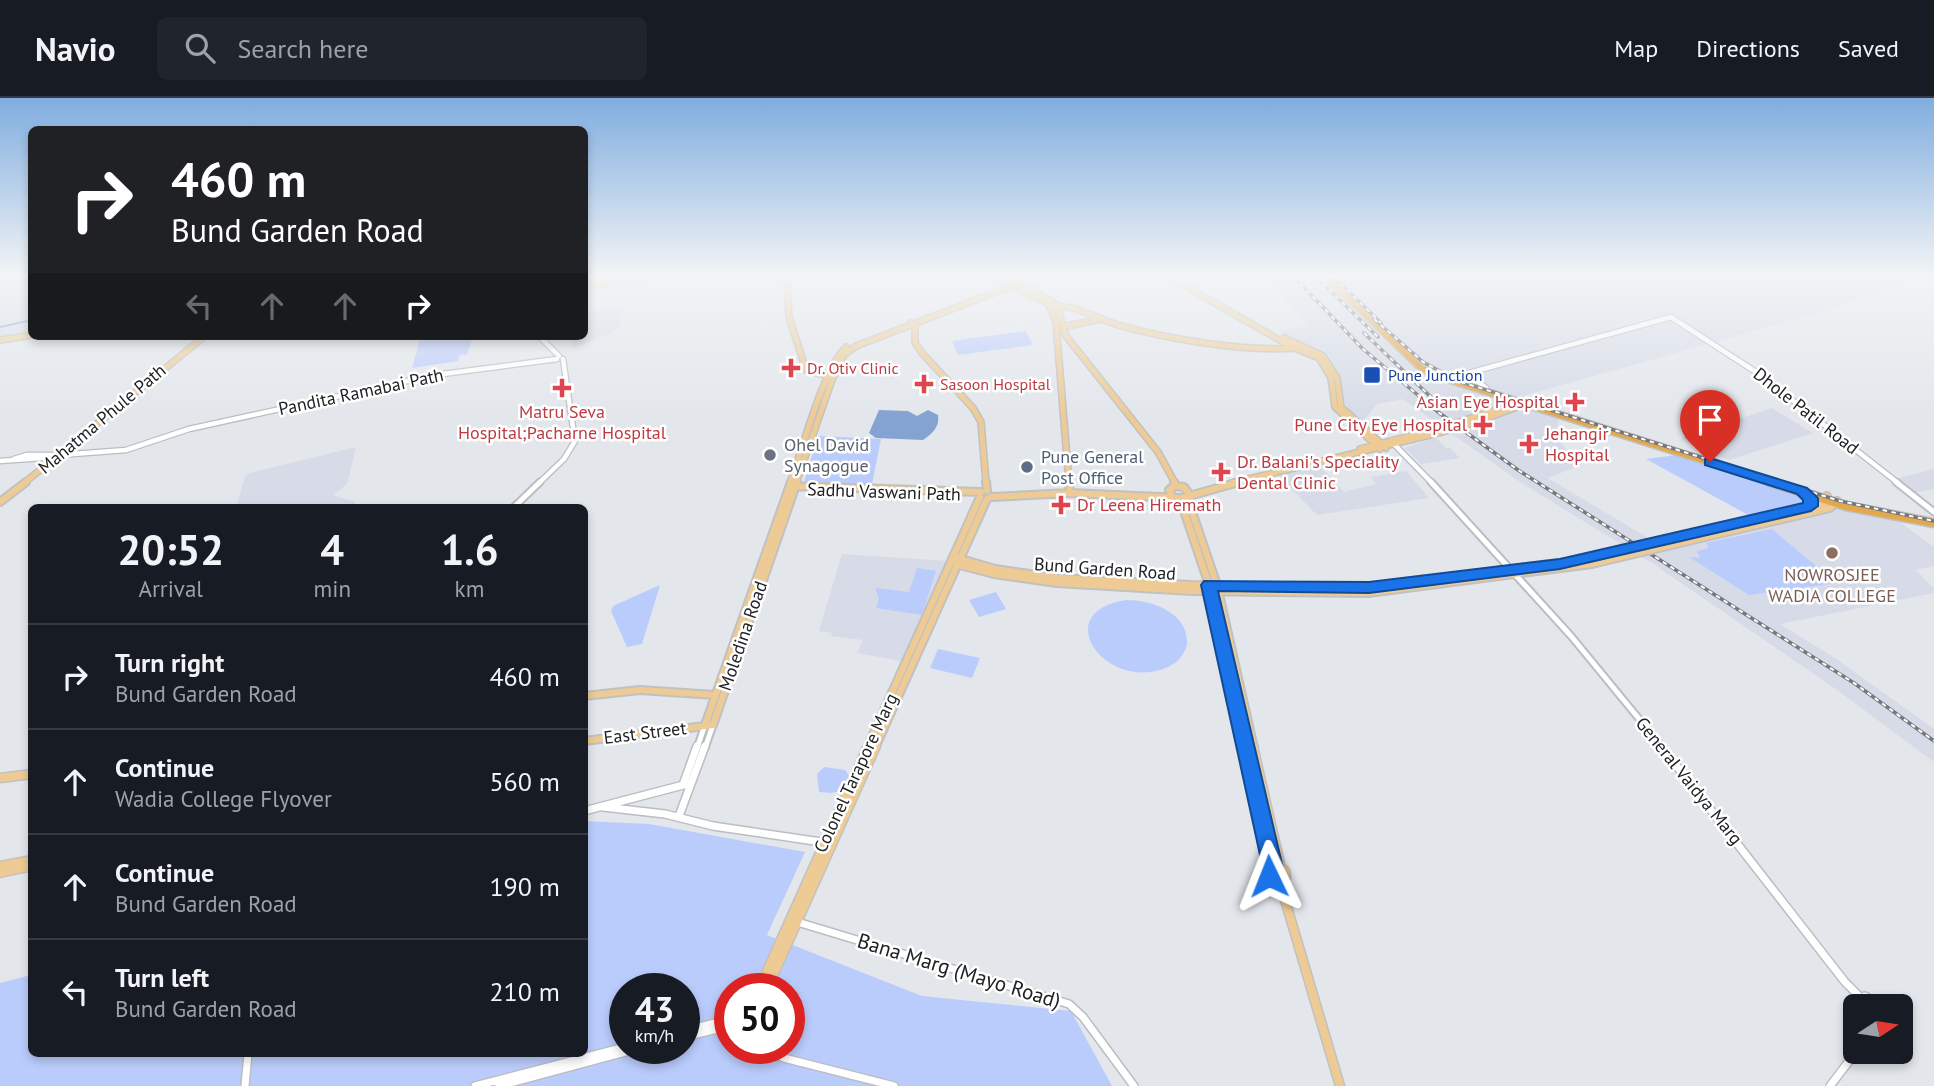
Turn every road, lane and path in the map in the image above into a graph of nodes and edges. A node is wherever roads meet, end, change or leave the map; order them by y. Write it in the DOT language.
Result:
graph roads {
  1 [pos="792,323"];
  2 [pos="1056,323"];
  3 [pos="1060,323"];
  4 [pos="1084,323"];
  5 [pos="1117,323"];
  6 [pos="1253,323"];
  7 [pos="1254,323"];
  8 [pos="1376,323"];
  9 [pos="1378,323"];
  10 [pos="1649,323"];
  11 [pos="1680,323"];
  12 [pos="913,324"];
  13 [pos="1062,327"];
  14 [pos="28,335"];
  15 [pos="1278,337"];
  16 [pos="0,339"];
  17 [pos="200,340"];
  18 [pos="543,340"];
  19 [pos="1072,343"];
  20 [pos="1059,346"];
  21 [pos="1297,347"];
  22 [pos="560,358"];
  23 [pos="1475,371"];
  24 [pos="832,376"];
  25 [pos="1451,378"];
  26 [pos="1486,388"];
  27 [pos="1520,401"];
  28 [pos="1393,444"];
  29 [pos="1381,446"];
  30 [pos="60,455"];
  31 [pos="14,459"];
  32 [pos="0,461"];
  33 [pos="1176,486"];
  34 [pos="791,487"];
  35 [pos="1802,491"];
  36 [pos="1070,492"];
  37 [pos="985,495"];
  38 [pos="1181,495"];
  39 [pos="1827,498"];
  40 [pos="1837,501"];
  41 [pos="0,502"];
  42 [pos="517,504"];
  43 [pos="1811,506"];
  44 [pos="1934,518"];
  45 [pos="1698,536"];
  46 [pos="955,561"];
  47 [pos="1515,571"];
  48 [pos="1213,588"];
  49 [pos="715,695"];
  50 [pos="588,696"];
  51 [pos="709,725"];
  52 [pos="588,740"];
  53 [pos="28,774"];
  54 [pos="0,778"];
  55 [pos="688,782"];
  56 [pos="638,797"];
  57 [pos="603,807"];
  58 [pos="588,810"];
  59 [pos="636,811"];
  60 [pos="683,817"];
  61 [pos="828,843"];
  62 [pos="28,861"];
  63 [pos="0,866"];
  64 [pos="28,867"];
  65 [pos="1277,868"];
  66 [pos="0,873"];
  67 [pos="1280,883"];
  68 [pos="793,920"];
  69 [pos="767,973"];
  70 [pos="773,973"];
  71 [pos="1854,994"];
  72 [pos="609,1051"];
  73 [pos="609,1056"];
  74 [pos="248,1057"];
  75 [pos="587,1057"];
  76 [pos="588,1057"];
  77 [pos="805,1063"];
  78 [pos="1847,1064"];
  79 [pos="245,1086"];
  80 [pos="475,1086"];
  81 [pos="499,1086"];
  82 [pos="894,1086"];
  83 [pos="1134,1086"];
  84 [pos="1340,1086"];
  85 [pos="1830,1086"];
  1 -- 24 [label="main road"];
  2 -- 20 [label="main road"];
  3 -- 13 [label="main road"];
  4 -- 13 [label="main road"];
  5 -- 21 [label="main road"];
  6 -- 15 [label="main road"];
  7 -- 15 [label="main road"];
  8 -- 27 [label="highway"];
  9 -- 25 [label="highway"];
  10 -- 23 [label="street, Dhole Patil Road"];
  11 -- 44 [label="street, Dhole Patil Road"];
  12 -- 24 [label="main road"];
  12 -- 37 [label="main road"];
  13 -- 19 [label="main road"];
  14 -- 16 [label="main road"];
  15 -- 21 [label="main road"];
  17 -- 30 [label="main road, Mahatma Phule Path"];
  18 -- 22 [label="street"];
  19 -- 20 [label="main road"];
  19 -- 33 [label="main road"];
  20 -- 36 [label="main road"];
  21 -- 29 [label="main road"];
  22 -- 30 [label="street, Pandita Ramabai Path"];
  22 -- 42 [label="street"];
  23 -- 25 [label="street"];
  23 -- 26 [label="street"];
  24 -- 34 [label="main road"];
  25 -- 26 [label="highway"];
  26 -- 27 [label="highway"];
  27 -- 28 [label="main road, bridge"];
  27 -- 35 [label="highway"];
  27 -- 39 [label="highway"];
  28 -- 29 [label="main road"];
  28 -- 47 [label="street, General Vaidya Marg"];
  29 -- 38 [label="main road"];
  29 -- 38 [label="main road"];
  30 -- 41 [label="main road, Mahatma Phule Path"];
  31 -- 31 [label="street"];
  31 -- 32 [label="street"];
  33 -- 38 [label="main road"];
  33 -- 38 [label="main road"];
  34 -- 37 [label="main road, Sadhu Vaswani Path"];
  34 -- 49 [label="main road, Moledina Road"];
  34 -- 51 [label="main road, Moledina Road"];
  35 -- 39 [label="highway"];
  35 -- 43 [label="highway"];
  36 -- 37 [label="main road, Sadhu Vaswani Path"];
  36 -- 38 [label="main road, Sadhu Vaswani Path"];
  37 -- 46 [label="main road, Colonel Tarapore Marg"];
  38 -- 48 [label="main road"];
  39 -- 40 [label="highway"];
  39 -- 43 [label="main road"];
  40 -- 44 [label="highway"];
  40 -- 45 [label="main road"];
  43 -- 45 [label="main road"];
  45 -- 47 [label="main road, Bund Garden Road, bridge"];
  46 -- 48 [label="main road, Bund Garden Road"];
  46 -- 61 [label="main road, Colonel Tarapore Marg"];
  47 -- 48 [label="main road, Bund Garden Road"];
  47 -- 71 [label="street, General Vaidya Marg"];
  48 -- 65 [label="main road"];
  49 -- 50 [label="main road"];
  49 -- 51 [label="main road, Moledina Road"];
  51 -- 52 [label="main road, East Street"];
  51 -- 55 [label="street"];
  53 -- 54 [label="main road"];
  55 -- 56 [label="street"];
  55 -- 60 [label="street"];
  56 -- 57 [label="street"];
  56 -- 59 [label="street"];
  57 -- 58 [label="street"];
  57 -- 59 [label="street"];
  59 -- 60 [label="street"];
  60 -- 61 [label="street"];
  61 -- 68 [label="main road, Colonel Tarapore Marg"];
  62 -- 63 [label="main road"];
  64 -- 66 [label="main road"];
  65 -- 67 [label="main road"];
  65 -- 67 [label="main road"];
  67 -- 84 [label="main road"];
  68 -- 69 [label="main road, Colonel Tarapore Marg"];
  68 -- 70 [label="main road, Colonel Tarapore Marg"];
  68 -- 83 [label="street, Bana Marg (Mayo Road)"];
  72 -- 76 [label="street"];
  73 -- 81 [label="street"];
  74 -- 79 [label="street"];
  75 -- 80 [label="street"];
  77 -- 82 [label="street"];
  78 -- 85 [label="street"];
}
